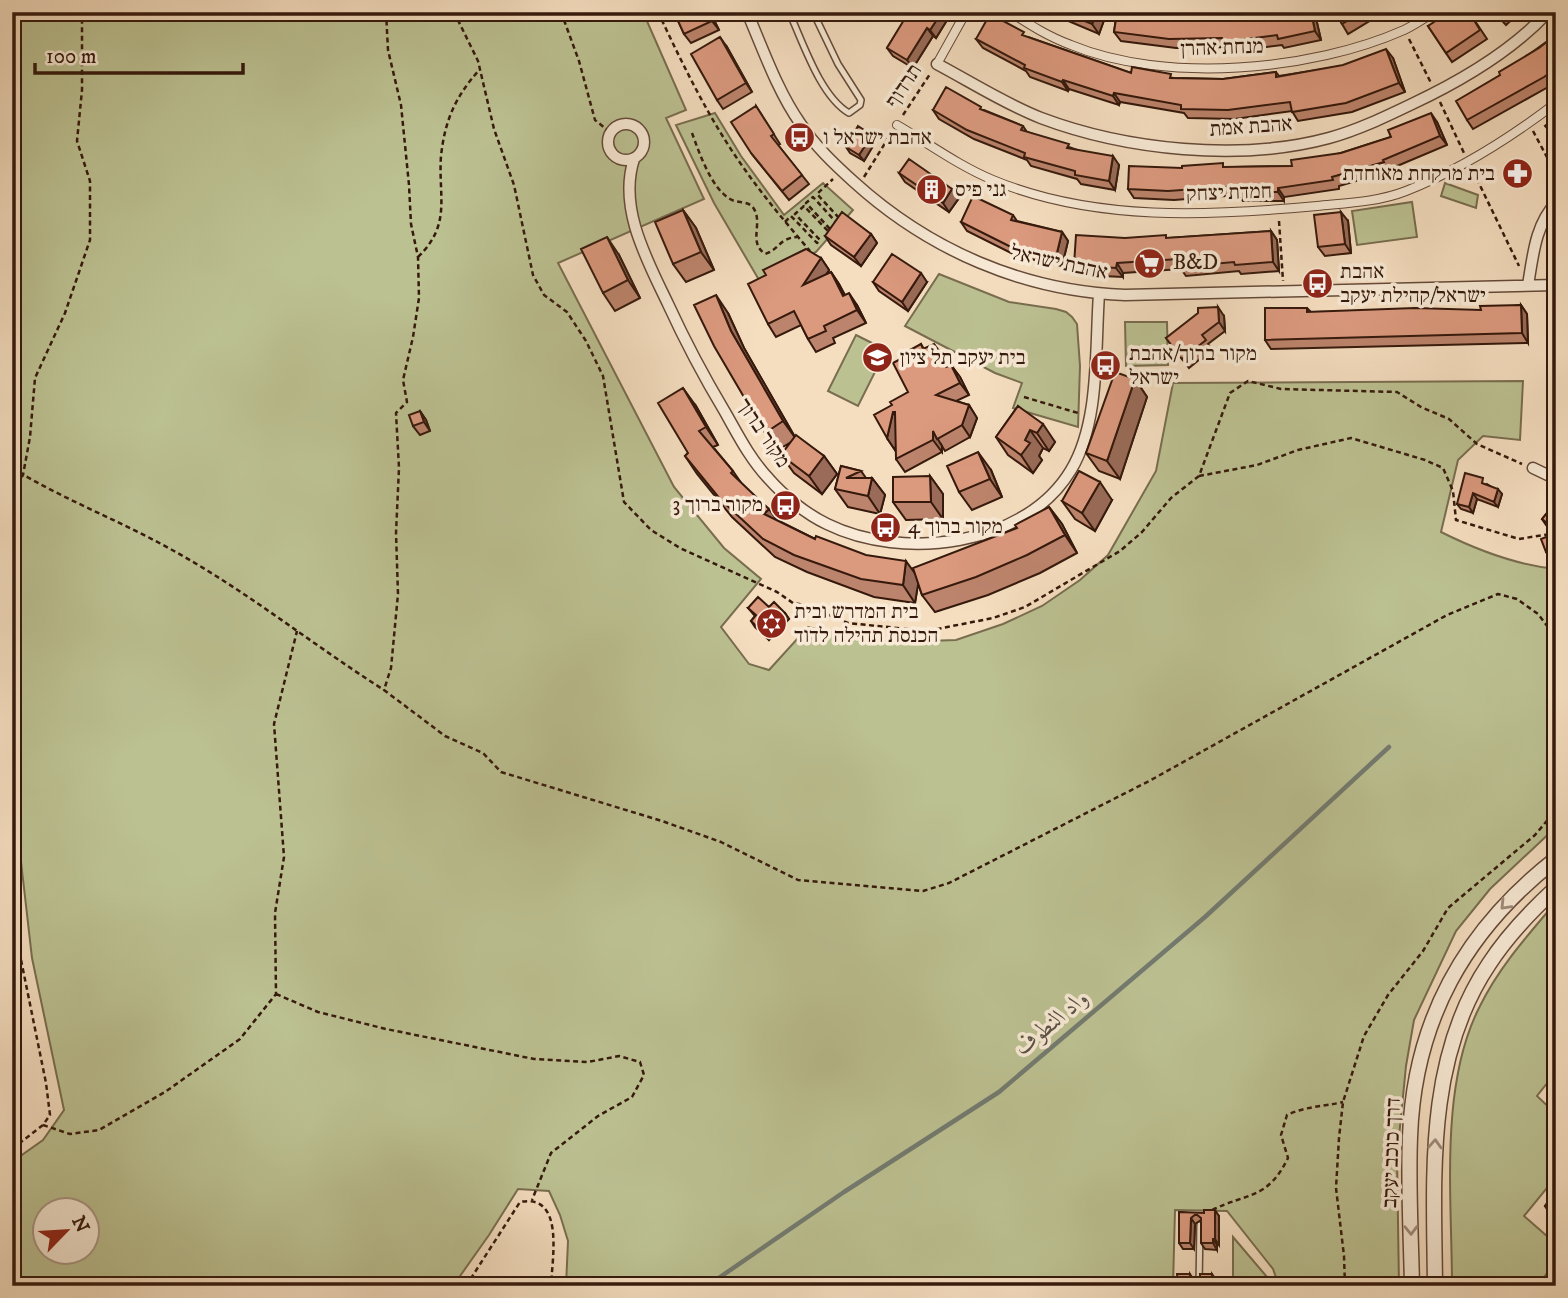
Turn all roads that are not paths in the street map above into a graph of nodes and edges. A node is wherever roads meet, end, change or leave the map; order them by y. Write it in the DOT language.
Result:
graph roads {
  1 [pos="747,12"];
  2 [pos="789,12"];
  3 [pos="813,12"];
  4 [pos="967,12"];
  5 [pos="1010,12"];
  6 [pos="1436,12"];
  7 [pos="1548,12"];
  8 [pos="937,64"];
  9 [pos="1556,103"];
  10 [pos="897,125"];
  11 [pos="617,158"];
  12 [pos="634,159"];
  13 [pos="627,186"];
  14 [pos="1556,203"];
  15 [pos="1528,285"];
  16 [pos="1556,285"];
  17 [pos="1099,294"];
  18 [pos="1533,468"];
  19 [pos="1556,479"];
  20 [pos="1556,859"];
  21 [pos="1556,888"];
  22 [pos="1200,1225"];
  23 [pos="1199,1286"];
  24 [pos="1412,1286"];
  25 [pos="1435,1286"];
  1 -- 17 [label="street, אהבת ישראל"];
  2 -- 3 [label="lane"];
  4 -- 8 [label="street"];
  5 -- 6 [label="street, מנחת אהרן"];
  7 -- 8 [label="street, אהבת אמת"];
  9 -- 10 [label="street, חמדת יצחק"];
  11 -- 12 [label="street"];
  11 -- 12 [label="street"];
  11 -- 13 [label="street"];
  12 -- 13 [label="street, מקור ברוך"];
  13 -- 17 [label="street, מקור ברוך"];
  14 -- 15 [label="street"];
  15 -- 16 [label="street, אהבת ישראל"];
  15 -- 17 [label="street, אהבת ישראל"];
  18 -- 19 [label="street"];
  20 -- 24 [label="street, דרך כוכב יעקב, one-way"];
  25 -- 21 [label="street, דרך כוכב יעקב, one-way"];
  22 -- 23 [label="lane"];
}
